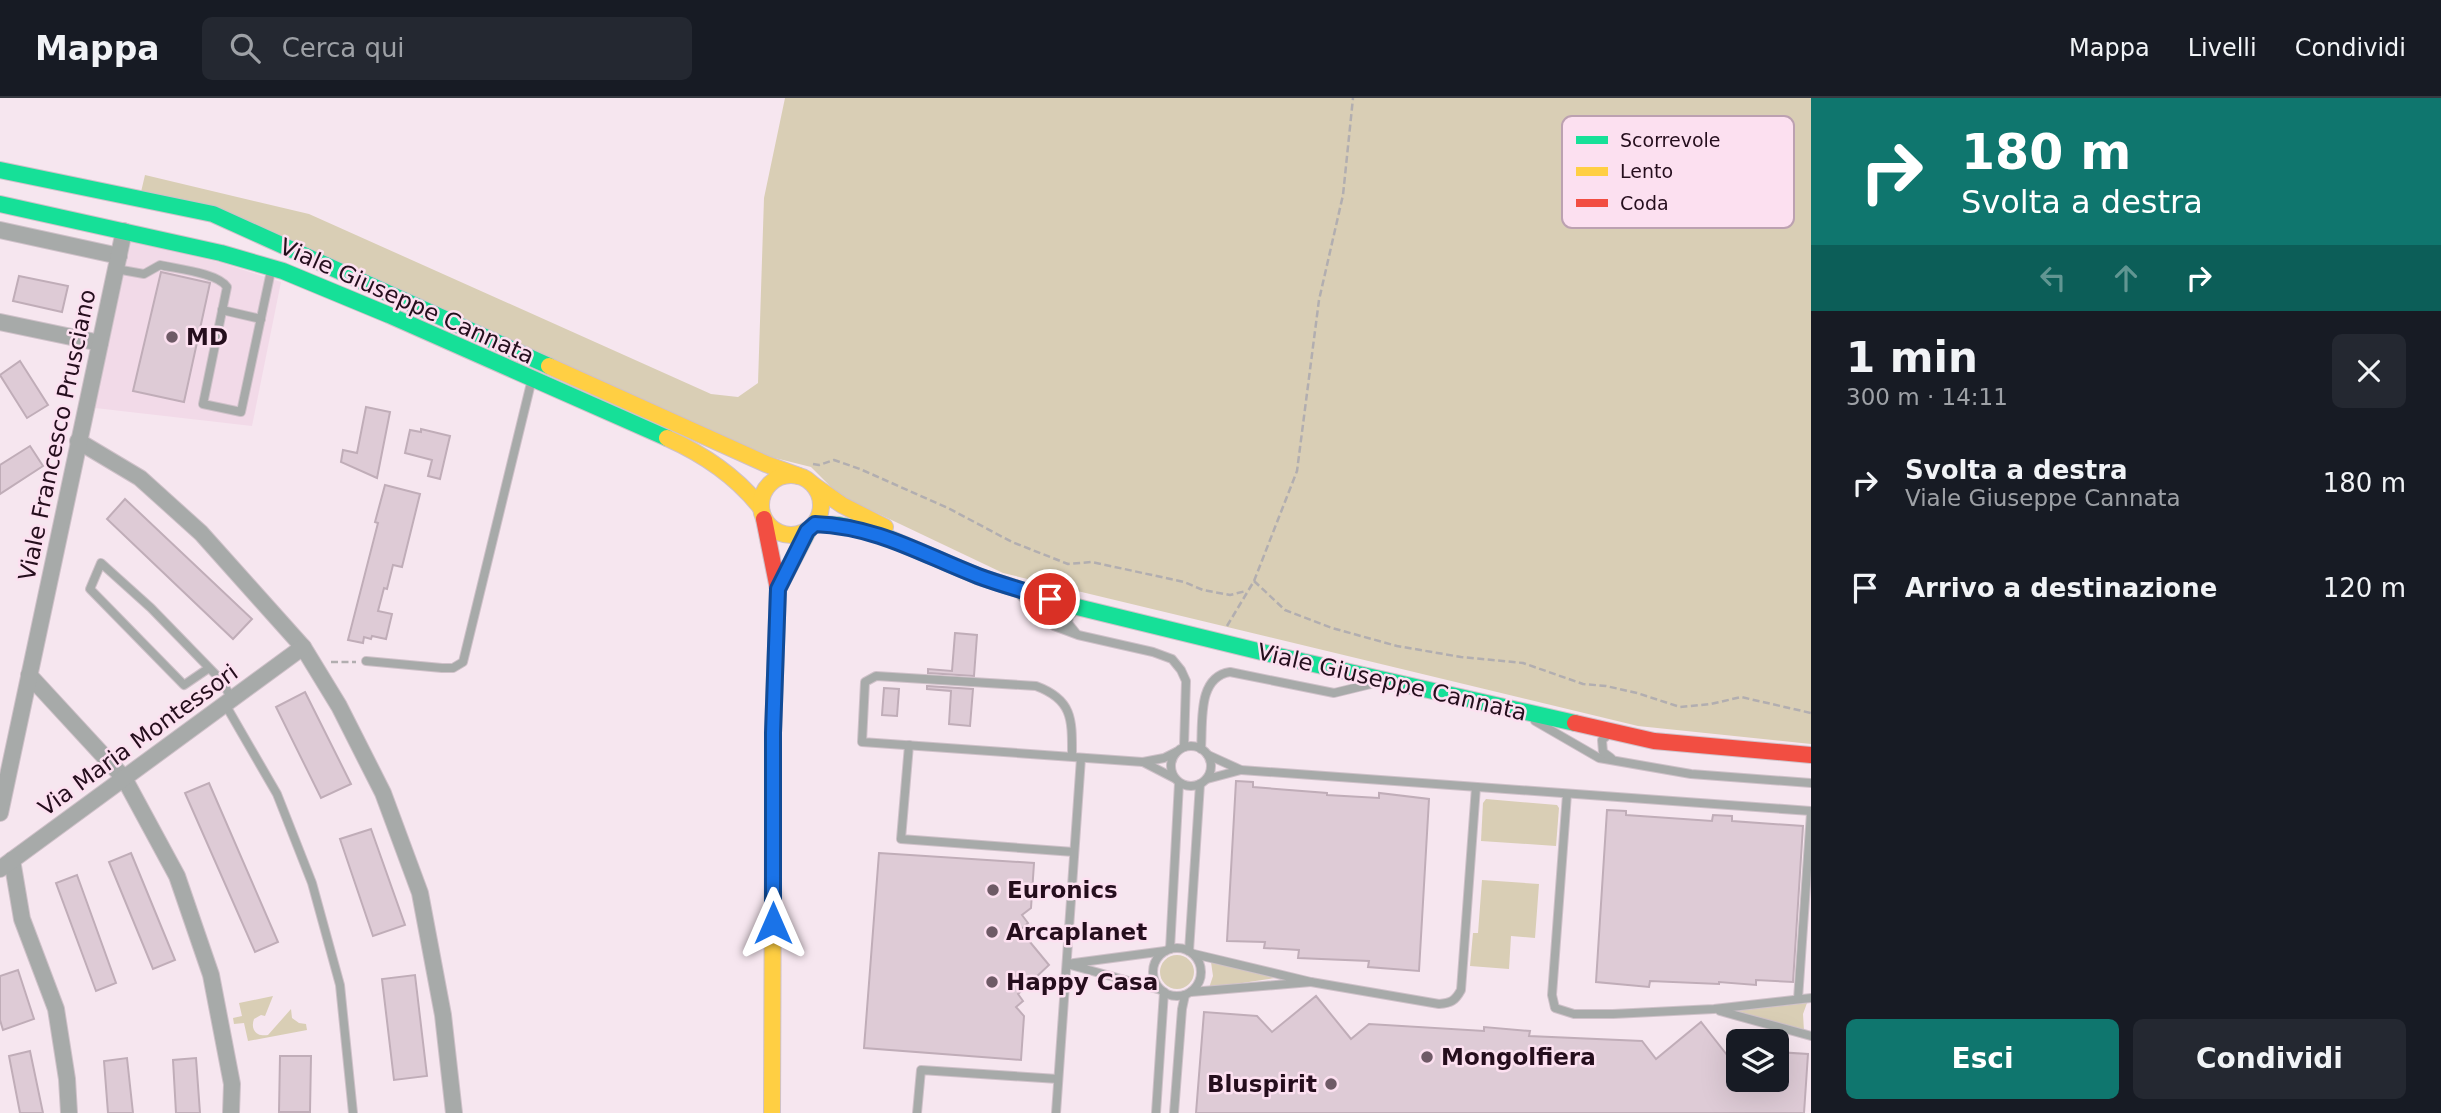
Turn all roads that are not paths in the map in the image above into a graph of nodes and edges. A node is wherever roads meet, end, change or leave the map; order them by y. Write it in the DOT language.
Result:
graph roads {
  1 [pos="0,170"];
  2 [pos="0,204"];
  3 [pos="0,230"];
  4 [pos="124,231"];
  5 [pos="117,263"];
  6 [pos="272,268"];
  7 [pos="222,310"];
  8 [pos="261,319"];
  9 [pos="0,323"];
  10 [pos="100,343"];
  11 [pos="532,379"];
  12 [pos="78,440"];
  13 [pos="803,469"];
  14 [pos="815,486"];
  15 [pos="762,514"];
  16 [pos="811,528"];
  17 [pos="980,577"];
  18 [pos="1012,587"];
  19 [pos="778,589"];
  20 [pos="1080,607"];
  21 [pos="1078,635"];
  22 [pos="303,648"];
  23 [pos="366,661"];
  24 [pos="209,668"];
  25 [pos="1316,672"];
  26 [pos="29,675"];
  27 [pos="1390,681"];
  28 [pos="1301,687"];
  29 [pos="228,702"];
  30 [pos="1518,711"];
  31 [pos="1615,732"];
  32 [pos="909,745"];
  33 [pos="1180,750"];
  34 [pos="1205,752"];
  35 [pos="1811,755"];
  36 [pos="1076,757"];
  37 [pos="1143,762"];
  38 [pos="1628,763"];
  39 [pos="1241,770"];
  40 [pos="4,774"];
  41 [pos="124,778"];
  42 [pos="1177,780"];
  43 [pos="1203,782"];
  44 [pos="1811,783"];
  45 [pos="1476,787"];
  46 [pos="1567,794"];
  47 [pos="1811,812"];
  48 [pos="0,813"];
  49 [pos="1074,852"];
  50 [pos="6,864"];
  51 [pos="1167,950"];
  52 [pos="1192,952"];
  53 [pos="1067,964"];
  54 [pos="1311,982"];
  55 [pos="1163,991"];
  56 [pos="1188,994"];
  57 [pos="1811,998"];
  58 [pos="1798,999"];
  59 [pos="1714,1009"];
  60 [pos="1811,1036"];
  61 [pos="1058,1079"];
  62 [pos="69,1113"];
  63 [pos="231,1113"];
  64 [pos="353,1113"];
  65 [pos="454,1113"];
  66 [pos="772,1113"];
  67 [pos="917,1113"];
  68 [pos="1056,1113"];
  69 [pos="1156,1113"];
  70 [pos="1174,1113"];
  1 -- 13 [label="street, Viale Giuseppe Cannata"];
  2 -- 4 [label="street, Viale Giuseppe Cannata"];
  3 -- 5 [label="street"];
  4 -- 5 [label="street, Viale Francesco Prusciano"];
  4 -- 6 [label="street, Viale Giuseppe Cannata"];
  5 -- 7 [label="lane"];
  5 -- 10 [label="street, Viale Francesco Prusciano"];
  6 -- 8 [label="lane"];
  6 -- 11 [label="street, Viale Giuseppe Cannata"];
  7 -- 8 [label="lane"];
  7 -- 8 [label="lane"];
  9 -- 10 [label="street"];
  10 -- 12 [label="street, Viale Francesco Prusciano"];
  11 -- 15 [label="street, Viale Giuseppe Cannata"];
  11 -- 23 [label="lane"];
  12 -- 22 [label="street"];
  12 -- 26 [label="street, Viale Francesco Prusciano"];
  13 -- 14 [label="street"];
  13 -- 15 [label="street"];
  14 -- 16 [label="street"];
  14 -- 17 [label="street, Viale Giuseppe Cannata"];
  15 -- 16 [label="street"];
  15 -- 19 [label="street"];
  16 -- 17 [label="street, Viale Giuseppe Cannata"];
  16 -- 19 [label="street"];
  17 -- 18 [label="street, Viale Giuseppe Cannata"];
  18 -- 20 [label="street, Viale Giuseppe Cannata"];
  18 -- 21 [label="lane"];
  19 -- 66 [label="street"];
  20 -- 21 [label="lane"];
  20 -- 25 [label="street, Viale Giuseppe Cannata"];
  21 -- 33 [label="lane"];
  22 -- 29 [label="street, Via Maria Montessori"];
  22 -- 65 [label="street"];
  24 -- 24 [label="lane"];
  24 -- 29 [label="lane"];
  25 -- 27 [label="street, Viale Giuseppe Cannata"];
  25 -- 28 [label="lane"];
  26 -- 40 [label="street, Viale Francesco Prusciano"];
  26 -- 41 [label="street"];
  27 -- 28 [label="lane"];
  27 -- 30 [label="street, Viale Giuseppe Cannata"];
  28 -- 34 [label="lane"];
  29 -- 41 [label="street, Via Maria Montessori"];
  29 -- 64 [label="lane"];
  30 -- 31 [label="street, Viale Giuseppe Cannata"];
  30 -- 38 [label="lane"];
  31 -- 35 [label="street, Viale Giuseppe Cannata"];
  31 -- 38 [label="lane"];
  32 -- 36 [label="lane"];
  32 -- 36 [label="lane"];
  32 -- 49 [label="lane"];
  33 -- 34 [label="lane"];
  33 -- 37 [label="lane"];
  33 -- 42 [label="lane"];
  34 -- 39 [label="lane"];
  34 -- 43 [label="lane"];
  36 -- 37 [label="lane"];
  36 -- 49 [label="lane"];
  37 -- 42 [label="lane"];
  38 -- 44 [label="lane"];
  39 -- 43 [label="lane"];
  39 -- 45 [label="lane"];
  40 -- 48 [label="street, Viale Francesco Prusciano"];
  41 -- 50 [label="street, Via Maria Montessori"];
  41 -- 63 [label="street"];
  42 -- 43 [label="lane"];
  42 -- 51 [label="lane"];
  43 -- 52 [label="lane"];
  45 -- 46 [label="lane"];
  45 -- 54 [label="lane"];
  46 -- 47 [label="lane"];
  46 -- 59 [label="lane"];
  47 -- 58 [label="lane"];
  49 -- 53 [label="lane"];
  50 -- 62 [label="street"];
  51 -- 52 [label="lane"];
  51 -- 53 [label="lane"];
  51 -- 55 [label="lane"];
  52 -- 54 [label="lane"];
  52 -- 56 [label="lane"];
  53 -- 55 [label="lane"];
  53 -- 61 [label="lane"];
  54 -- 56 [label="lane"];
  55 -- 56 [label="lane"];
  55 -- 69 [label="lane"];
  56 -- 70 [label="lane"];
  57 -- 58 [label="lane"];
  58 -- 59 [label="lane"];
  59 -- 60 [label="lane"];
  61 -- 67 [label="lane"];
  61 -- 68 [label="lane"];
}
